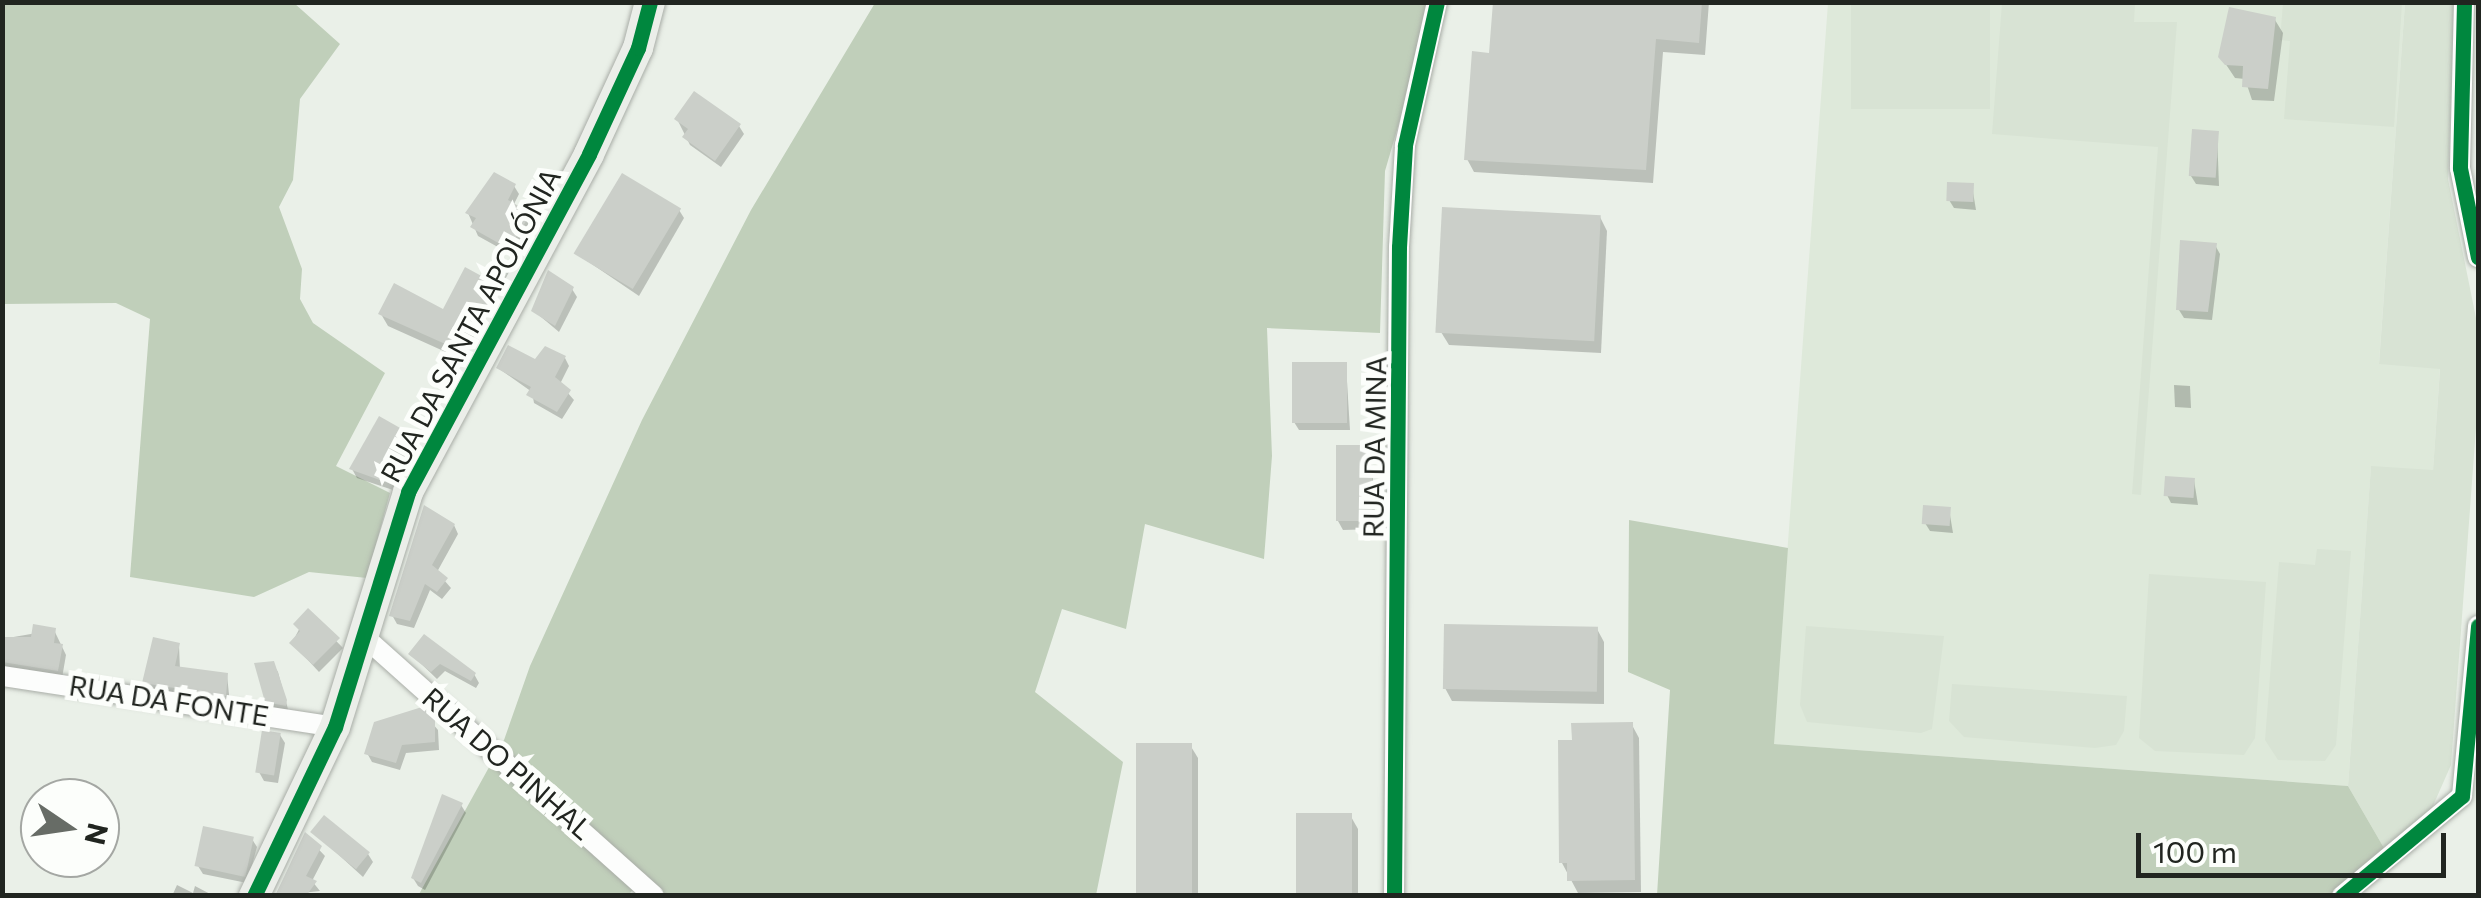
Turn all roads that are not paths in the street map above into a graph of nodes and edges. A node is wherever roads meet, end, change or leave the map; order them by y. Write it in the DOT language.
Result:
graph roads {
  1 [pos="650,2"];
  2 [pos="1437,2"];
  3 [pos="2464,2"];
  4 [pos="2478,257"];
  5 [pos="2478,626"];
  6 [pos="360,633"];
  7 [pos="2,676"];
  8 [pos="335,727"];
  9 [pos="254,896"];
  10 [pos="654,896"];
  11 [pos="1394,896"];
  12 [pos="2342,896"];
  1 -- 6 [label="street, RUA DA SANTA APOLÓNIA"];
  2 -- 11 [label="street, RUA DA MINA"];
  3 -- 4 [label="street"];
  5 -- 12 [label="street"];
  6 -- 8 [label="street, RUA DA SANTA APOLÓNIA"];
  6 -- 10 [label="street, RUA DO PINHAL"];
  7 -- 8 [label="street, RUA DA FONTE"];
  8 -- 9 [label="street, RUA DA SANTA APOLÓNIA"];
}
